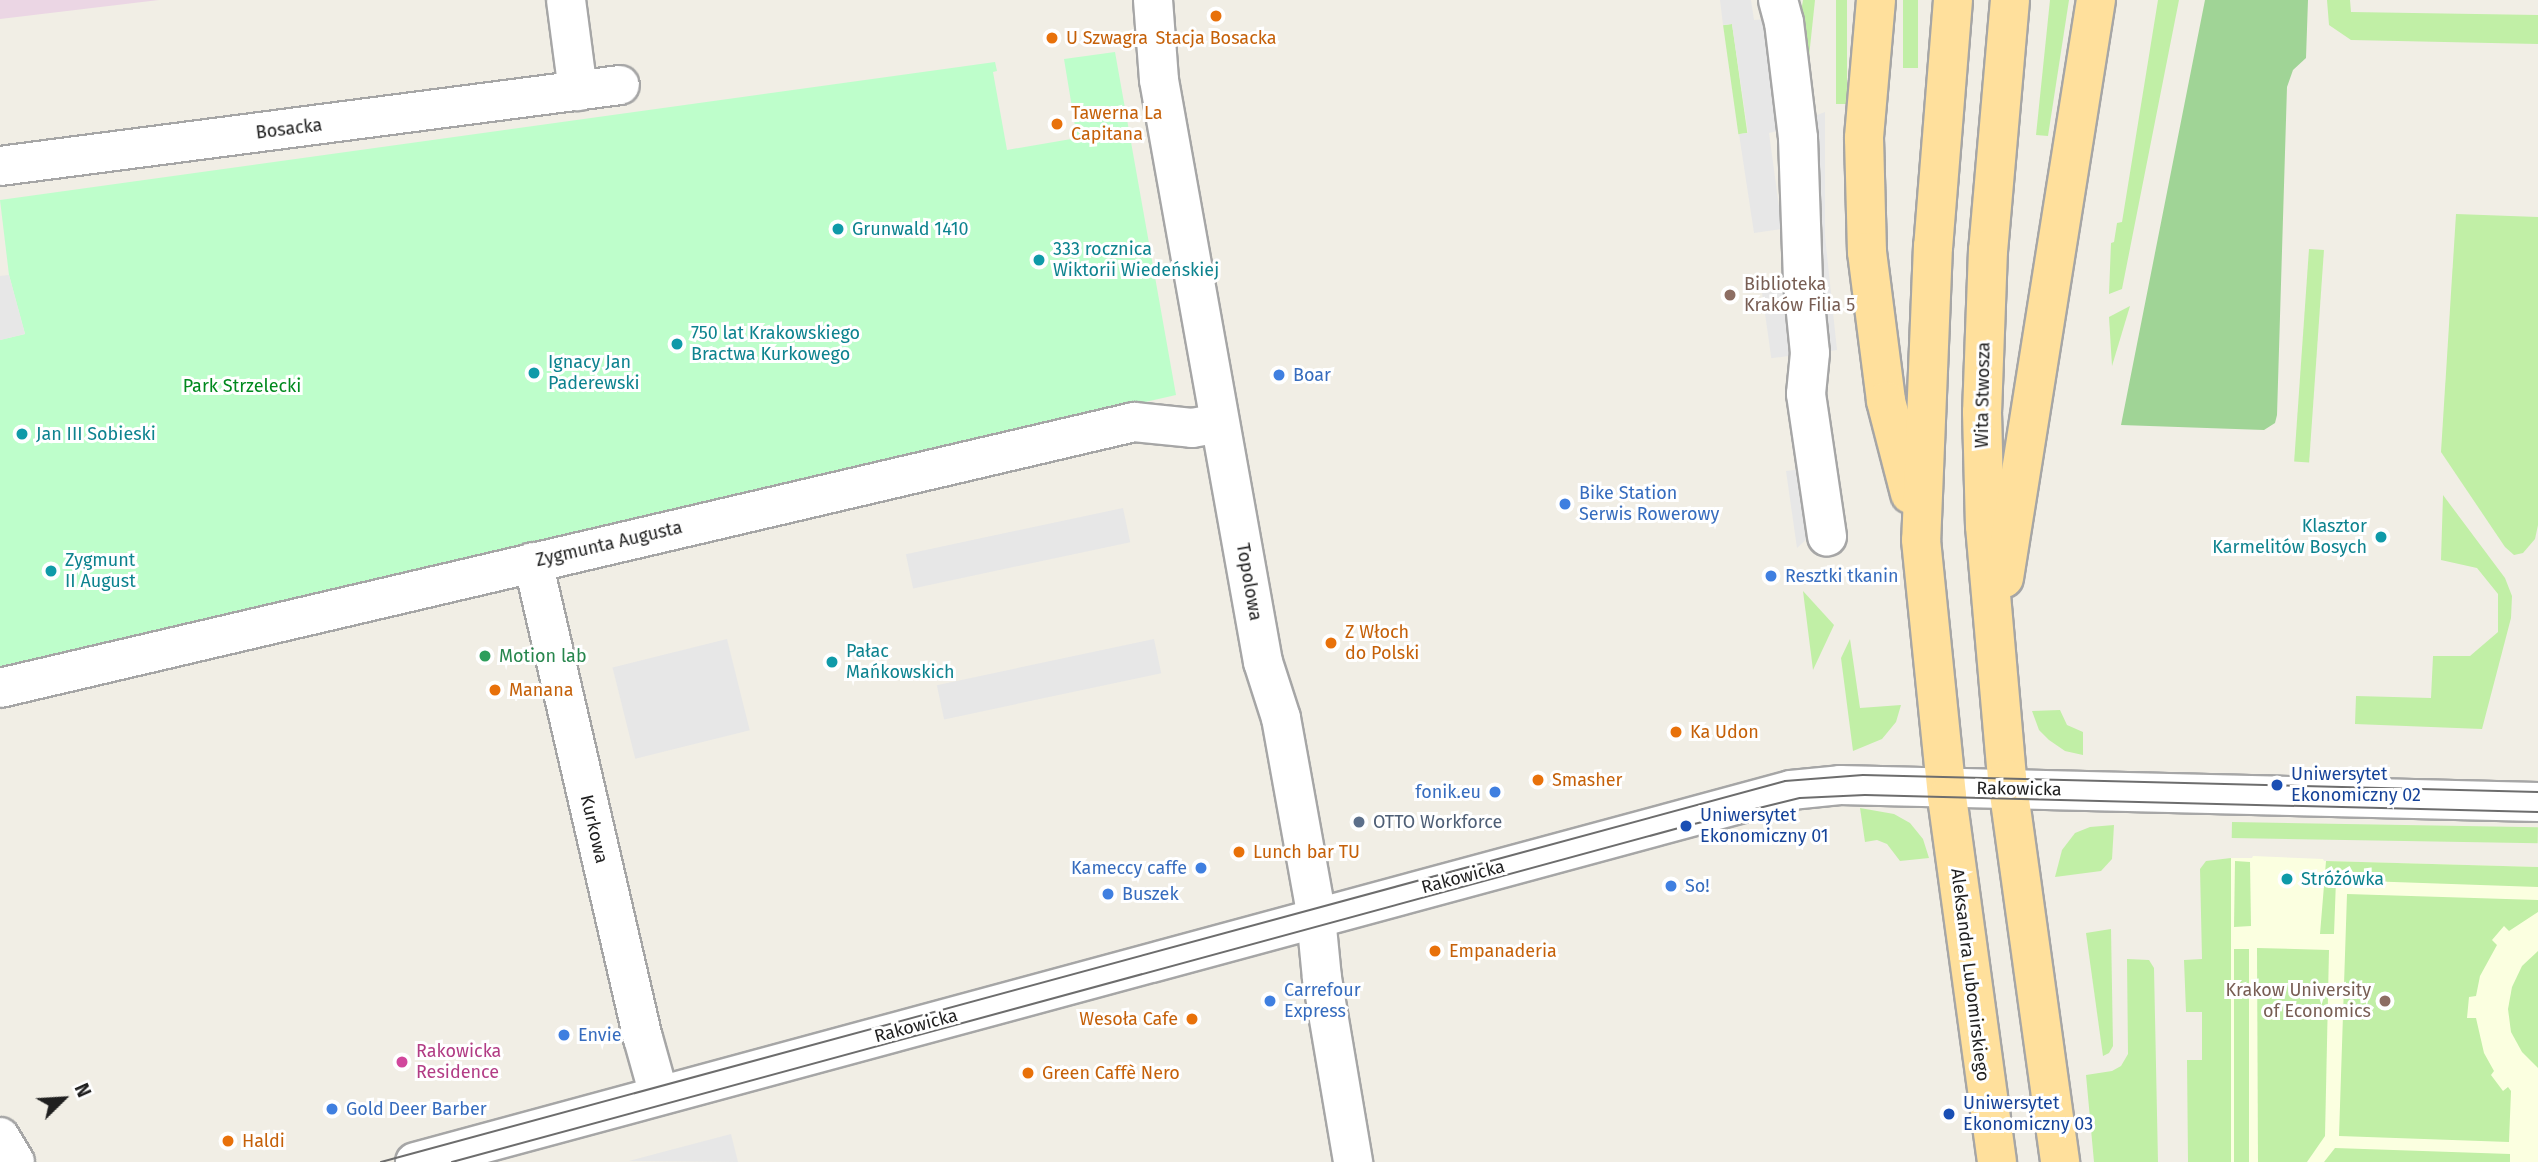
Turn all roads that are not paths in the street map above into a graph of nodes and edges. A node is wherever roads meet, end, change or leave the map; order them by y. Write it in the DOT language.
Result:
graph roads {
  1 [pos="566,0"];
  2 [pos="1153,0"];
  3 [pos="1778,0"];
  4 [pos="1876,0"];
  5 [pos="1953,0"];
  6 [pos="2010,0"];
  7 [pos="2096,0"];
  8 [pos="620,85"];
  9 [pos="578,92"];
  10 [pos="0,166"];
  11 [pos="1219,423"];
  12 [pos="1827,536"];
  13 [pos="1921,540"];
  14 [pos="533,562"];
  15 [pos="1994,653"];
  16 [pos="0,688"];
  17 [pos="1946,788"];
  18 [pos="2009,789"];
  19 [pos="2538,802"];
  20 [pos="1315,917"];
  21 [pos="659,1095"];
  22 [pos="0,1137"];
  23 [pos="15,1162"];
  24 [pos="415,1162"];
  25 [pos="1353,1162"];
  26 [pos="1997,1162"];
  27 [pos="2060,1162"];
  1 -- 9 [label="street"];
  2 -- 11 [label="street, Topolowa"];
  3 -- 12 [label="street"];
  4 -- 13 [label="main road"];
  5 -- 13 [label="main road"];
  6 -- 15 [label="main road, Wita Stwosza"];
  7 -- 15 [label="main road"];
  8 -- 9 [label="street, Bosacka"];
  9 -- 10 [label="street, Bosacka"];
  11 -- 14 [label="street, Zygmunta Augusta"];
  11 -- 20 [label="street, Topolowa"];
  13 -- 17 [label="main road"];
  14 -- 16 [label="street, Zygmunta Augusta"];
  14 -- 21 [label="street, Kurkowa"];
  15 -- 18 [label="main road, Wita Stwosza"];
  17 -- 18 [label="street, Rakowicka"];
  17 -- 20 [label="street, Rakowicka"];
  17 -- 26 [label="main road, Aleksandra Lubomirskiego"];
  18 -- 19 [label="street, Rakowicka"];
  18 -- 27 [label="main road"];
  20 -- 21 [label="street, Rakowicka"];
  20 -- 25 [label="street, Topolowa"];
  21 -- 24 [label="street, Rakowicka"];
  22 -- 23 [label="street"];
}
